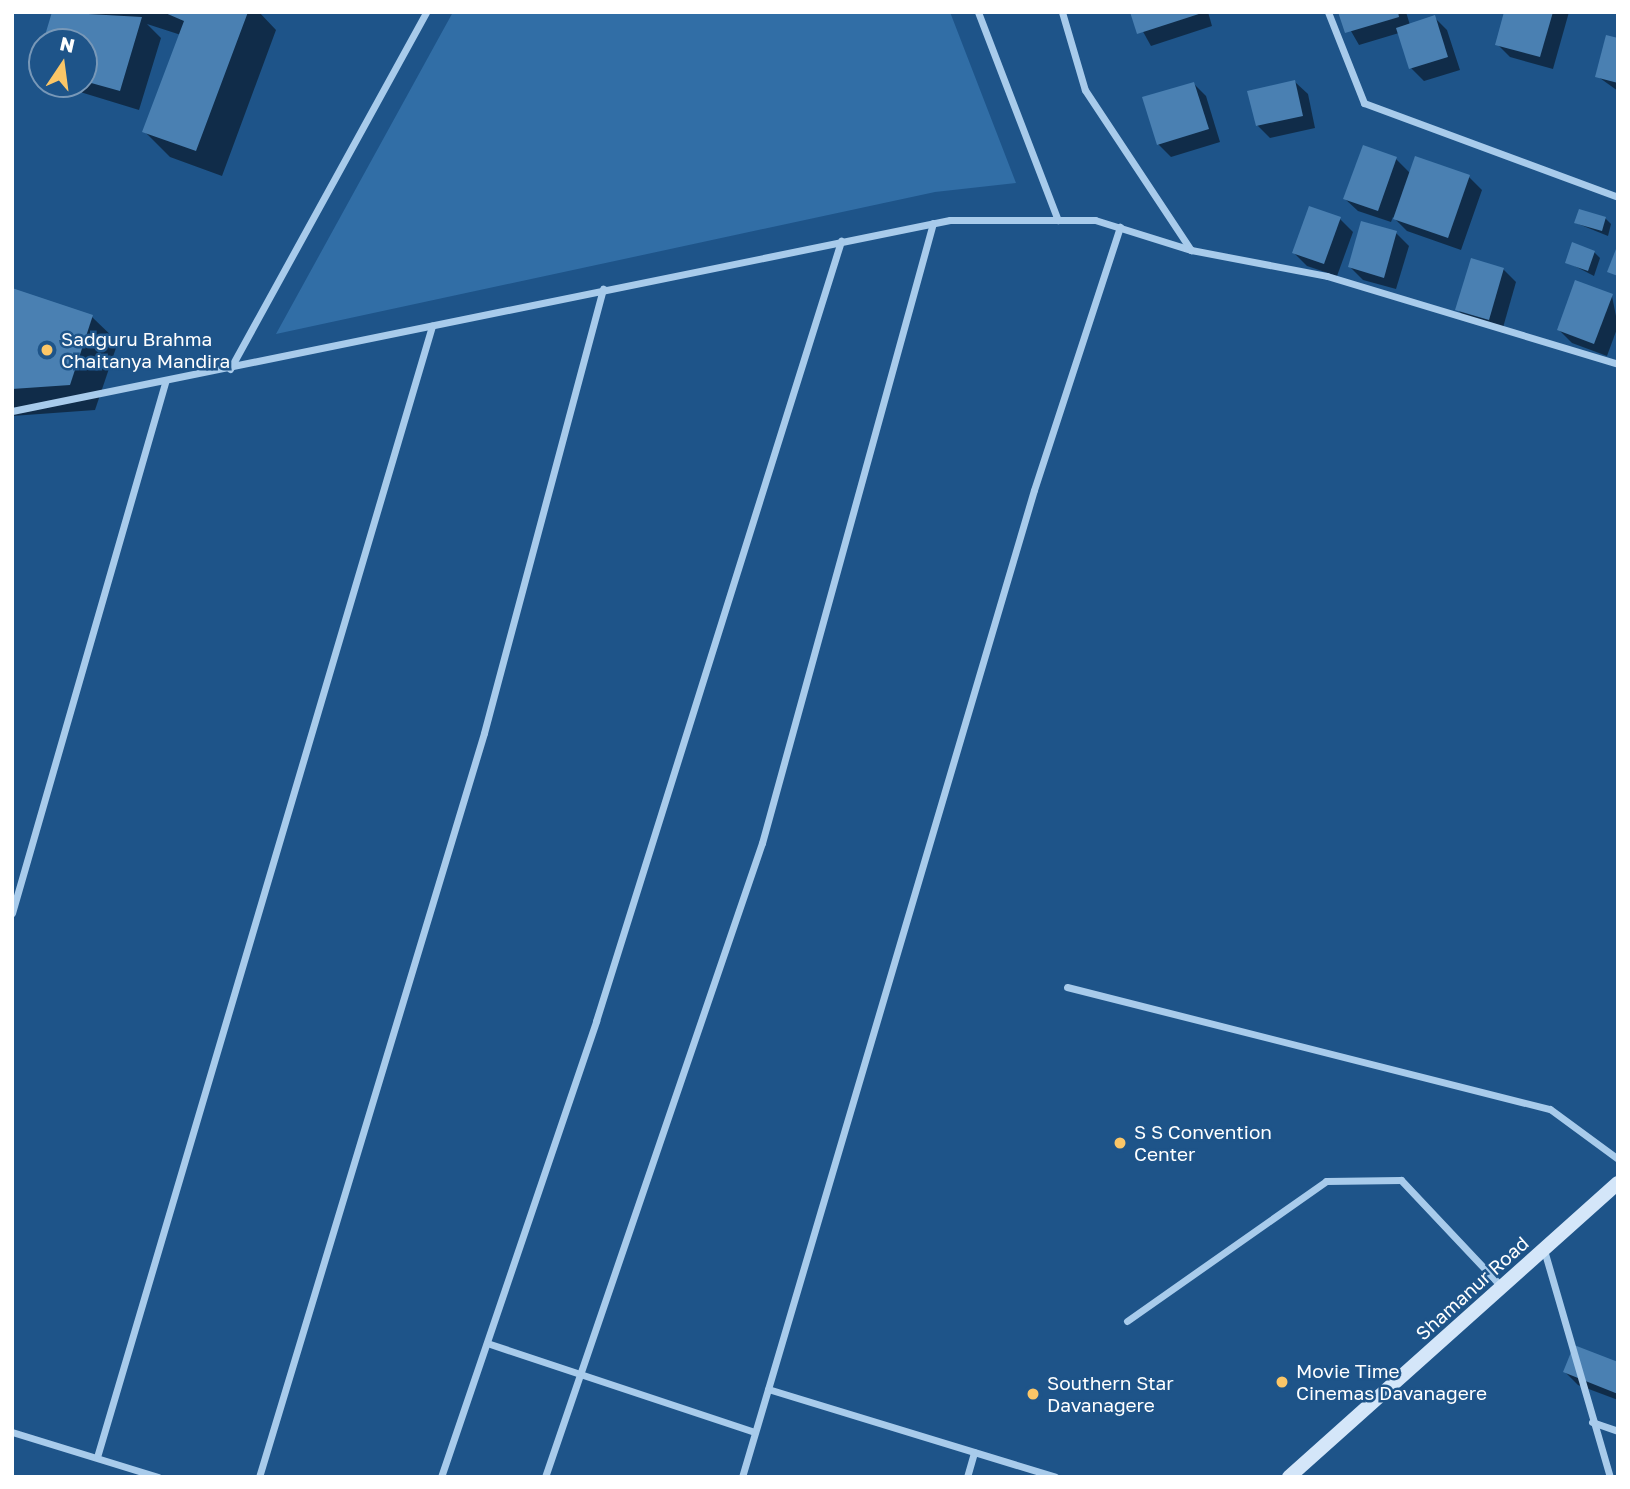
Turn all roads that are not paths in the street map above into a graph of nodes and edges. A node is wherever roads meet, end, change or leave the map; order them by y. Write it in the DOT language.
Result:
graph roads {
  1 [pos="426,12"];
  2 [pos="978,12"];
  3 [pos="1062,12"];
  4 [pos="1328,12"];
  5 [pos="1618,197"];
  6 [pos="1058,220"];
  7 [pos="933,223"];
  8 [pos="1120,227"];
  9 [pos="841,241"];
  10 [pos="1191,250"];
  11 [pos="603,289"];
  12 [pos="432,326"];
  13 [pos="1618,364"];
  14 [pos="230,369"];
  15 [pos="165,383"];
  16 [pos="12,411"];
  17 [pos="12,913"];
  18 [pos="1067,987"];
  19 [pos="1618,1159"];
  20 [pos="1618,1183"];
  21 [pos="1544,1250"];
  22 [pos="1502,1287"];
  23 [pos="1127,1321"];
  24 [pos="487,1343"];
  25 [pos="581,1373"];
  26 [pos="768,1389"];
  27 [pos="1592,1422"];
  28 [pos="1618,1431"];
  29 [pos="12,1432"];
  30 [pos="755,1432"];
  31 [pos="974,1452"];
  32 [pos="97,1457"];
  33 [pos="158,1477"];
  34 [pos="259,1477"];
  35 [pos="441,1477"];
  36 [pos="545,1477"];
  37 [pos="742,1477"];
  38 [pos="967,1477"];
  39 [pos="1055,1477"];
  40 [pos="1289,1477"];
  41 [pos="1610,1477"];
  1 -- 14 [label="street"];
  2 -- 6 [label="street"];
  3 -- 10 [label="street"];
  4 -- 5 [label="street"];
  6 -- 7 [label="street"];
  6 -- 8 [label="street"];
  7 -- 9 [label="street"];
  7 -- 25 [label="street"];
  8 -- 10 [label="street"];
  8 -- 26 [label="street"];
  9 -- 11 [label="street"];
  9 -- 24 [label="street"];
  10 -- 13 [label="street"];
  11 -- 12 [label="street"];
  11 -- 34 [label="street"];
  12 -- 14 [label="street"];
  12 -- 32 [label="street"];
  14 -- 15 [label="street"];
  15 -- 16 [label="street"];
  15 -- 17 [label="street"];
  18 -- 19 [label="street"];
  20 -- 21 [label="main road, Shamanur Road"];
  21 -- 22 [label="main road, Shamanur Road"];
  21 -- 27 [label="street"];
  22 -- 23 [label="street"];
  22 -- 40 [label="main road, Shamanur Road"];
  24 -- 25 [label="street"];
  24 -- 35 [label="street"];
  25 -- 30 [label="street"];
  25 -- 36 [label="street"];
  26 -- 30 [label="street"];
  26 -- 31 [label="street"];
  27 -- 28 [label="street"];
  27 -- 41 [label="street"];
  29 -- 32 [label="street"];
  30 -- 37 [label="street"];
  31 -- 38 [label="street"];
  31 -- 39 [label="street"];
  32 -- 33 [label="street"];
}
